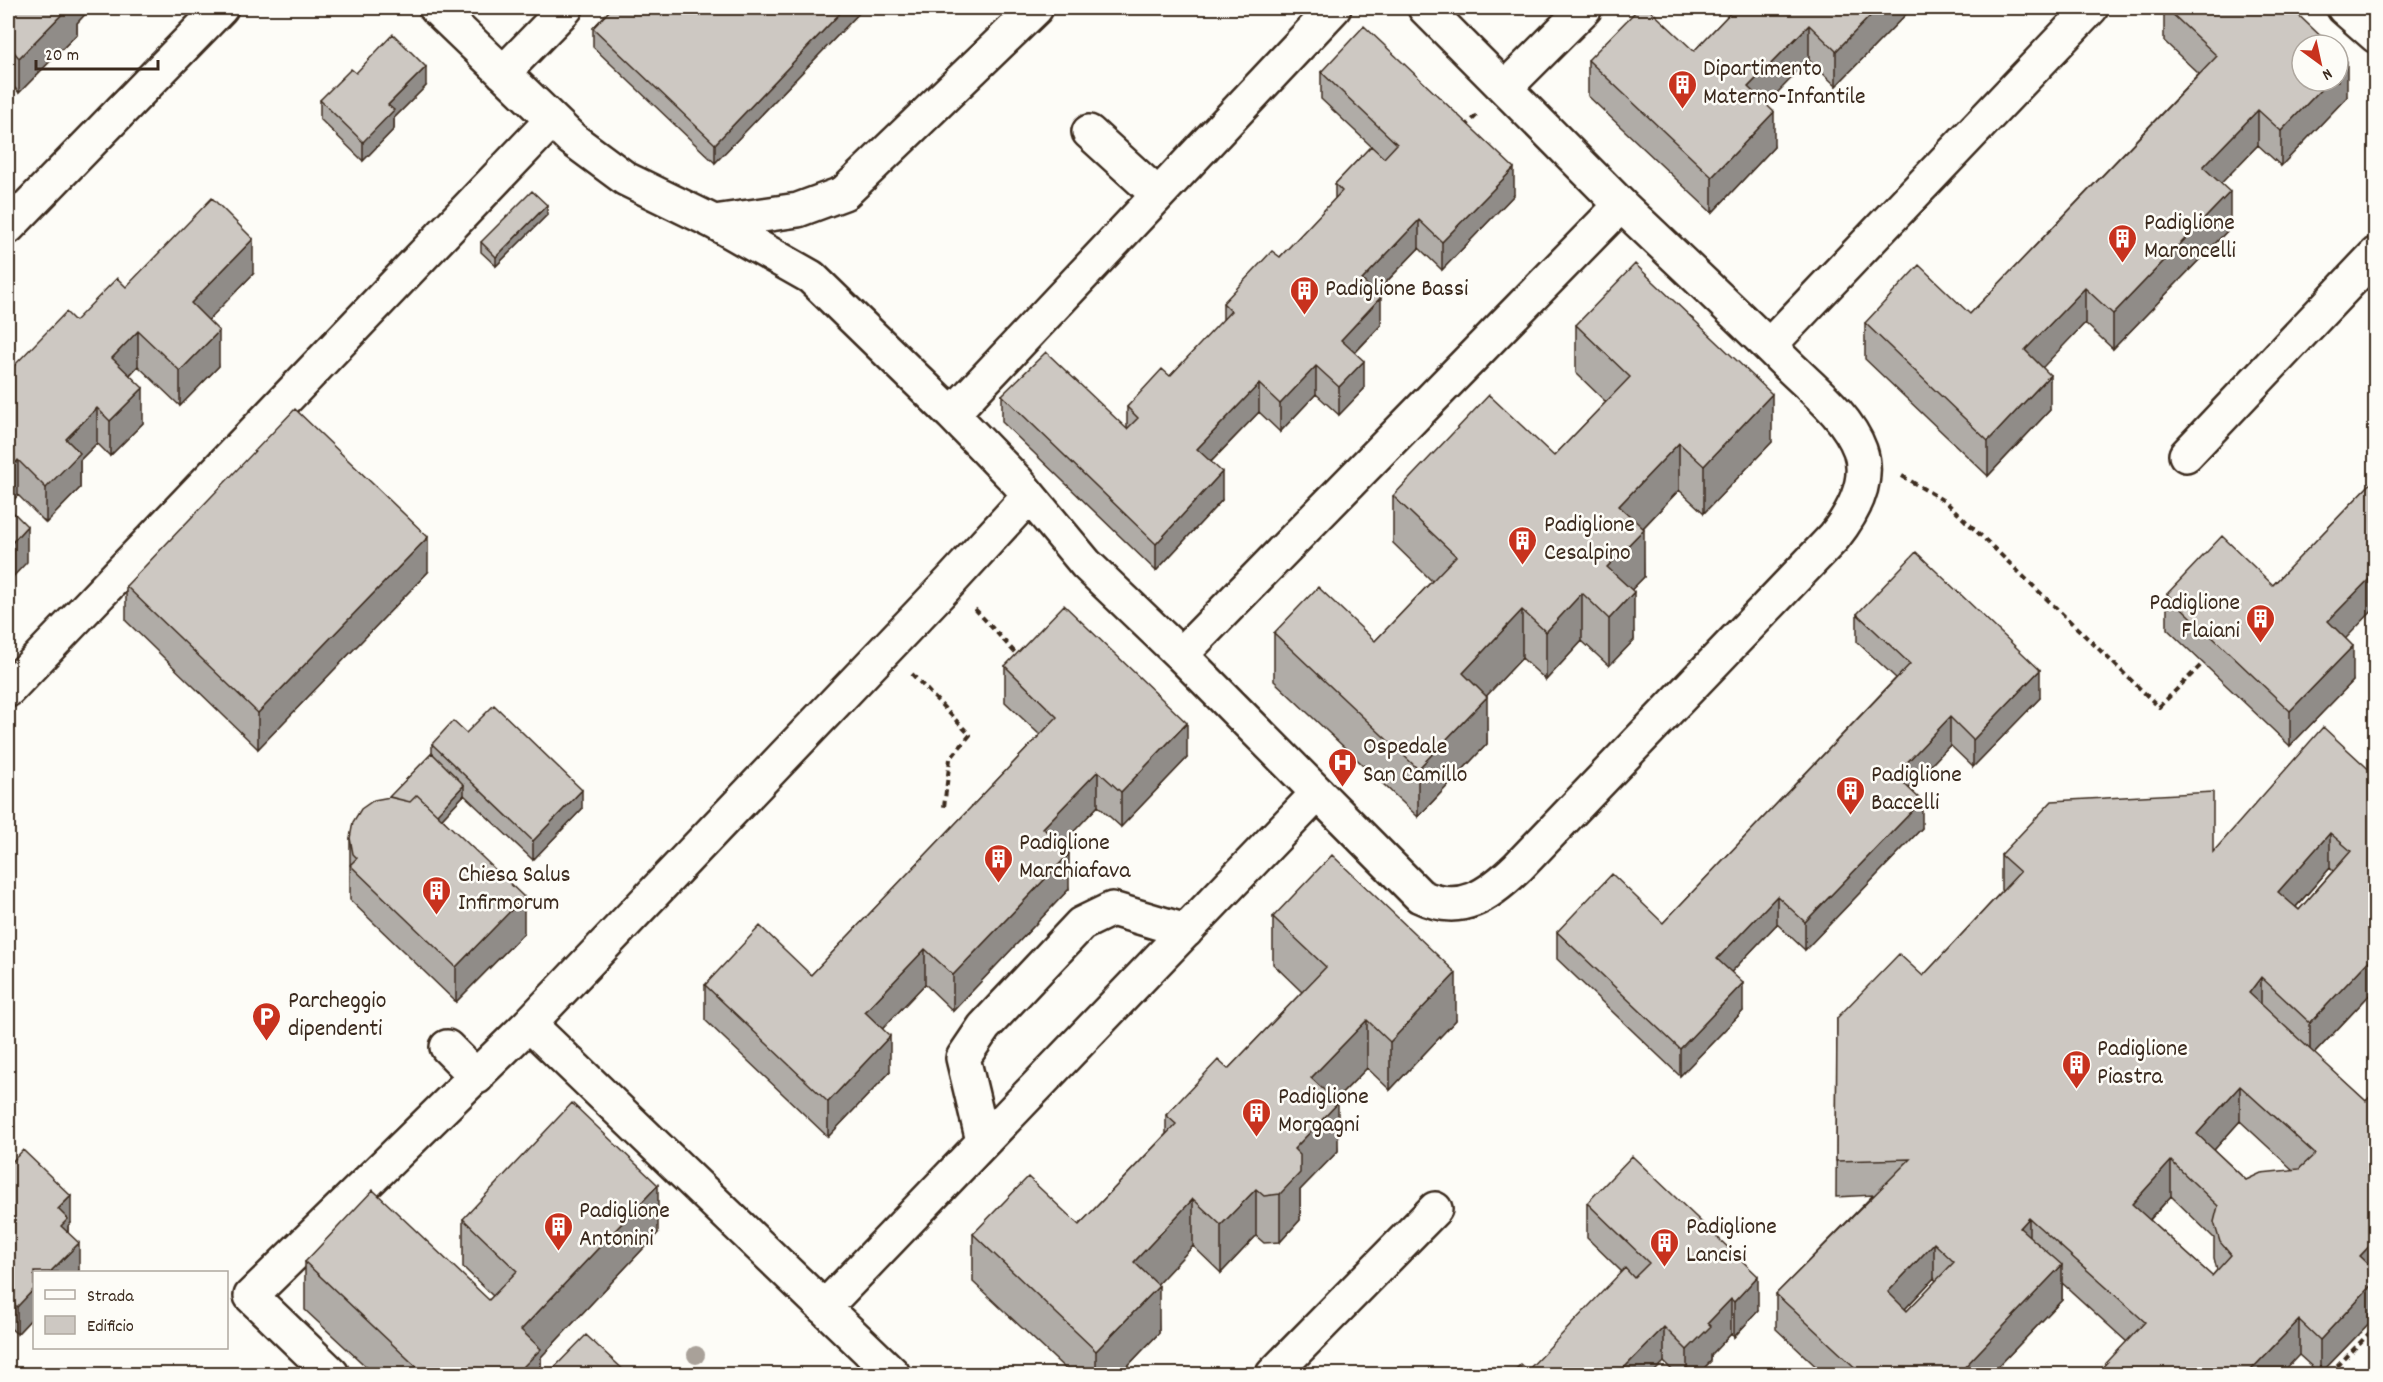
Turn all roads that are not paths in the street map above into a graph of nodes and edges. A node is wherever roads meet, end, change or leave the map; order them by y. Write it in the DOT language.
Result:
graph roads {
  1 [pos="221,8"];
  2 [pos="436,8"];
  3 [pos="566,8"];
  4 [pos="1036,8"];
  5 [pos="1334,8"];
  6 [pos="1425,8"];
  7 [pos="1585,8"];
  8 [pos="2091,8"];
  9 [pos="2344,8"];
  10 [pos="2376,36"];
  11 [pos="503,73"];
  12 [pos="1506,87"];
  13 [pos="552,120"];
  14 [pos="1089,132"];
  15 [pos="1158,195"];
  16 [pos="1621,204"];
  17 [pos="714,222"];
  18 [pos="8,227"];
  19 [pos="2376,254"];
  20 [pos="1768,346"];
  21 [pos="952,414"];
  22 [pos="2186,455"];
  23 [pos="1029,496"];
  24 [pos="1181,655"];
  25 [pos="8,690"];
  26 [pos="1318,793"];
  27 [pos="1186,931"];
  28 [pos="529,1024"];
  29 [pos="447,1047"];
  30 [pos="477,1077"];
  31 [pos="983,1142"];
  32 [pos="1435,1209"];
  33 [pos="824,1308"];
  34 [pos="332,1374"];
  35 [pos="892,1374"];
  36 [pos="1273,1374"];
  1 -- 18 [label="lane"];
  2 -- 11 [label="lane"];
  3 -- 11 [label="lane"];
  4 -- 17 [label="lane"];
  5 -- 15 [label="lane"];
  6 -- 12 [label="lane"];
  7 -- 12 [label="lane"];
  8 -- 20 [label="lane"];
  9 -- 10 [label="lane"];
  11 -- 13 [label="lane"];
  12 -- 16 [label="lane"];
  13 -- 17 [label="lane"];
  13 -- 25 [label="lane"];
  14 -- 15 [label="lane"];
  15 -- 21 [label="lane"];
  16 -- 20 [label="lane"];
  16 -- 24 [label="lane"];
  17 -- 21 [label="lane"];
  19 -- 22 [label="lane"];
  20 -- 26 [label="lane"];
  21 -- 23 [label="lane"];
  23 -- 24 [label="lane"];
  23 -- 28 [label="lane"];
  24 -- 26 [label="lane"];
  26 -- 27 [label="lane"];
  27 -- 31 [label="lane"];
  27 -- 31 [label="lane"];
  28 -- 30 [label="lane"];
  28 -- 33 [label="lane"];
  29 -- 30 [label="lane"];
  30 -- 34 [label="lane"];
  31 -- 33 [label="lane"];
  32 -- 36 [label="lane"];
  33 -- 35 [label="lane"];
}
